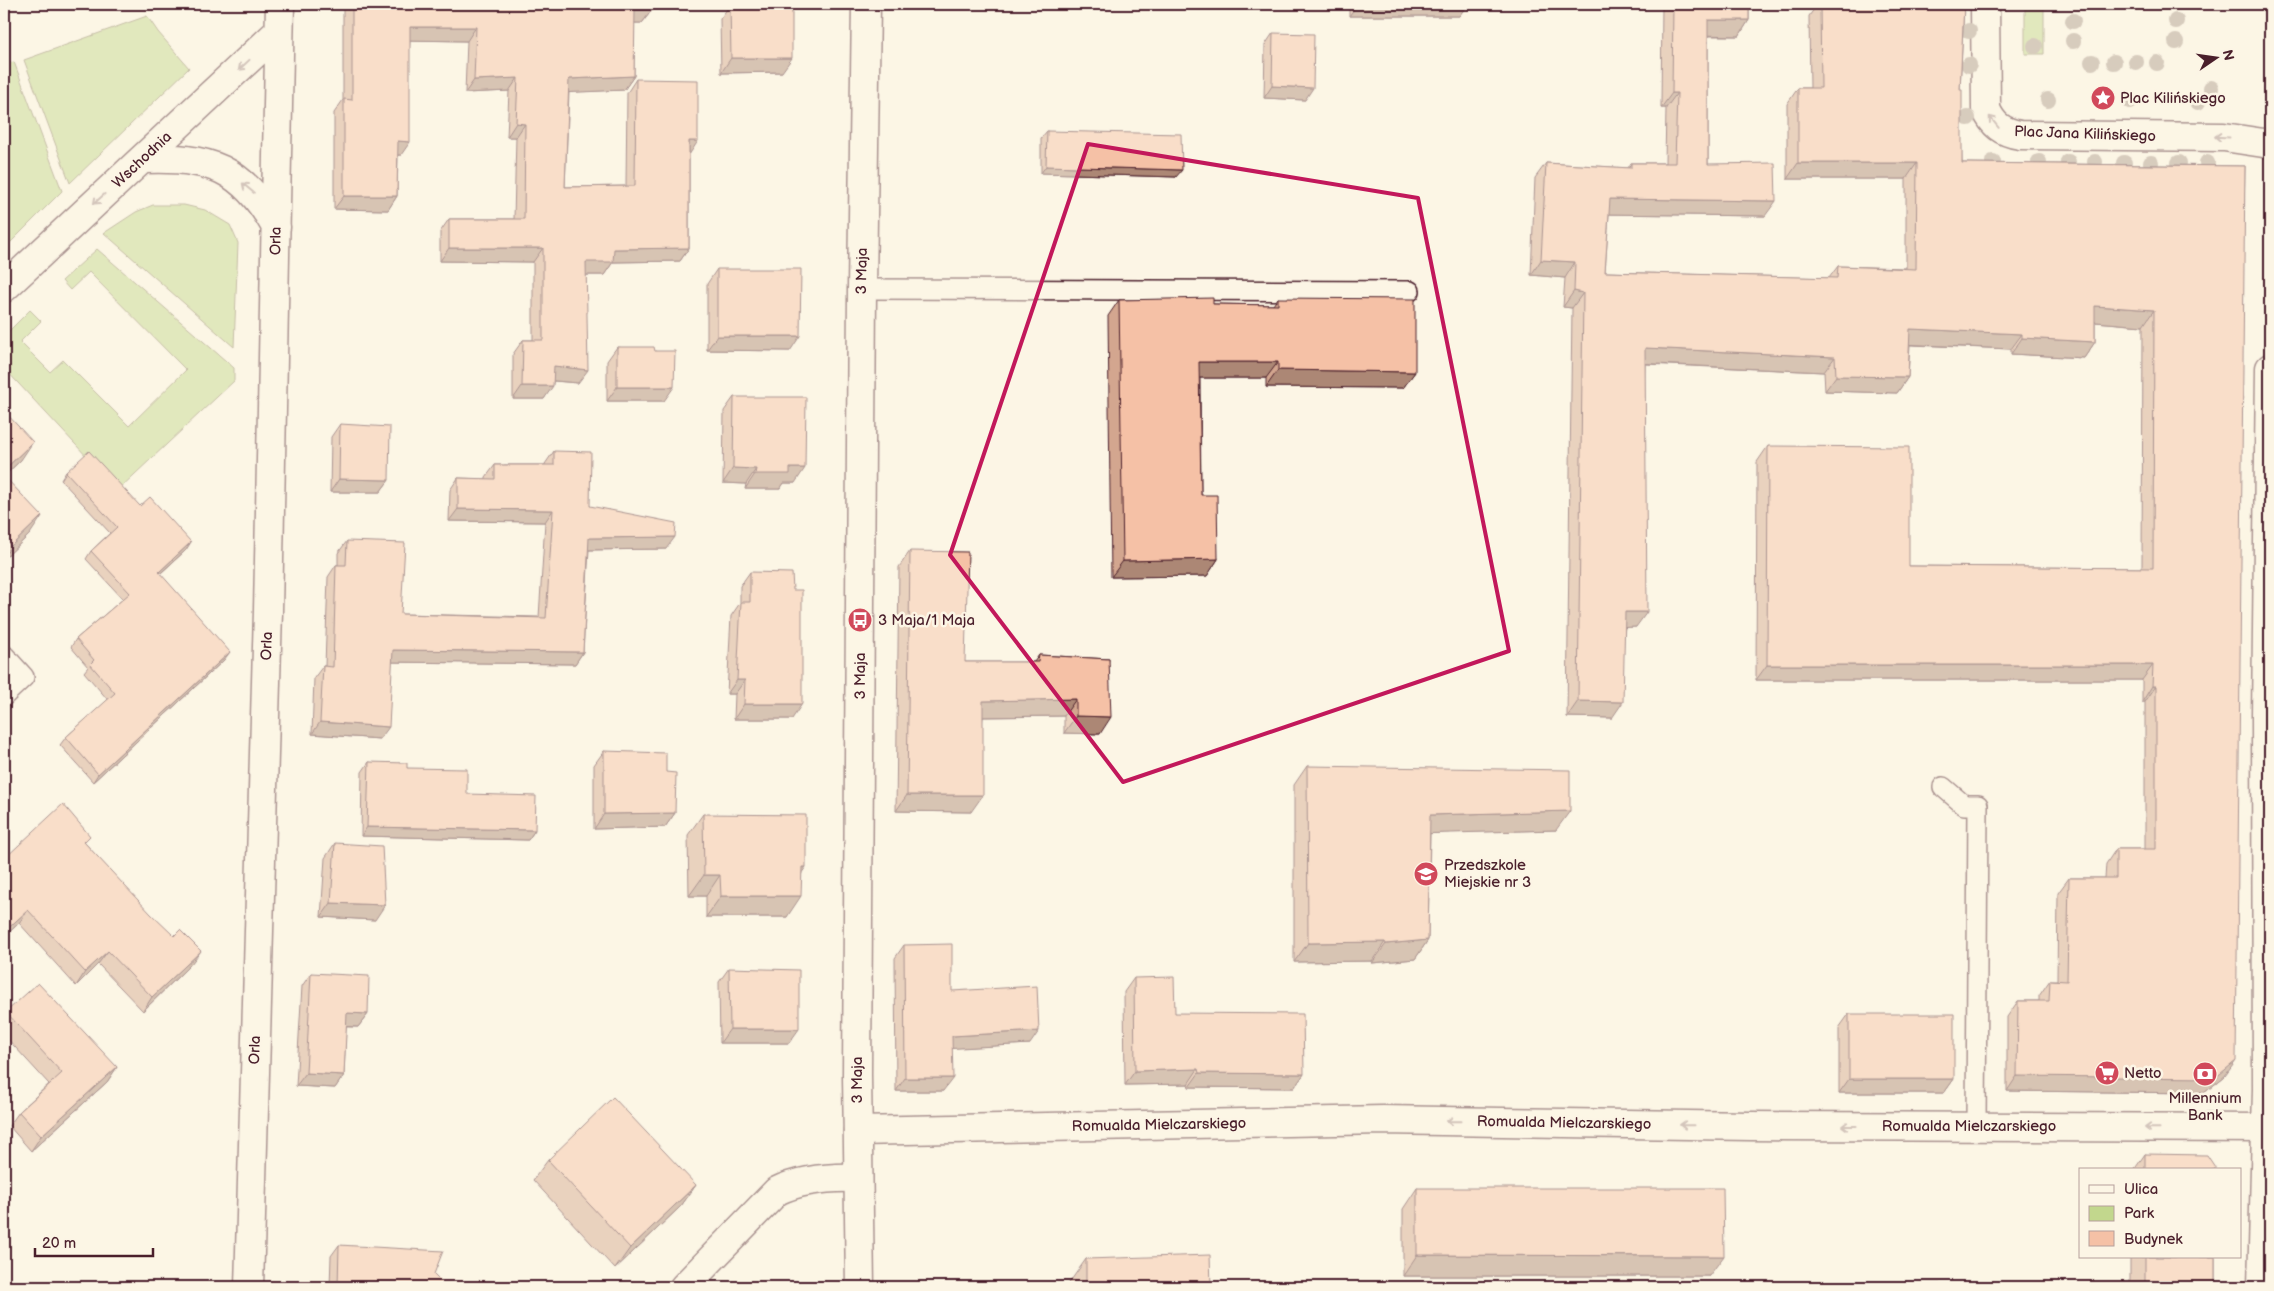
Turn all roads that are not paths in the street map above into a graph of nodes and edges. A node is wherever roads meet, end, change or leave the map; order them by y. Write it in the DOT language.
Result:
graph roads {
  1 [pos="280,4"];
  2 [pos="866,4"];
  3 [pos="1985,4"];
  4 [pos="279,31"];
  5 [pos="2270,144"];
  6 [pos="144,159"];
  7 [pos="276,227"];
  8 [pos="4,288"];
  9 [pos="862,289"];
  10 [pos="1410,291"];
  11 [pos="2270,368"];
  12 [pos="4,655"];
  13 [pos="4,696"];
  14 [pos="1943,787"];
  15 [pos="1976,1126"];
  16 [pos="2268,1128"];
  17 [pos="858,1131"];
  18 [pos="858,1178"];
  19 [pos="249,1287"];
  20 [pos="684,1287"];
  21 [pos="860,1287"];
  22 [pos="2262,1287"];
  1 -- 4 [label="street, Orla"];
  2 -- 9 [label="street, 3 Maja"];
  5 -- 3 [label="street, Plac Jana Kilińskiego, one-way"];
  4 -- 6 [label="street, Wschodnia, one-way"];
  4 -- 7 [label="street, Orla"];
  7 -- 6 [label="street, one-way"];
  6 -- 8 [label="street, Wschodnia, one-way"];
  7 -- 19 [label="street, Orla"];
  9 -- 10 [label="lane"];
  9 -- 17 [label="street, 3 Maja"];
  11 -- 16 [label="street"];
  12 -- 13 [label="lane"];
  14 -- 15 [label="lane"];
  16 -- 15 [label="street, Romualda Mielczarskiego, one-way"];
  15 -- 17 [label="street, Romualda Mielczarskiego, one-way"];
  16 -- 22 [label="street"];
  17 -- 18 [label="street, 3 Maja"];
  18 -- 20 [label="street"];
  18 -- 21 [label="street, 3 Maja"];
}
